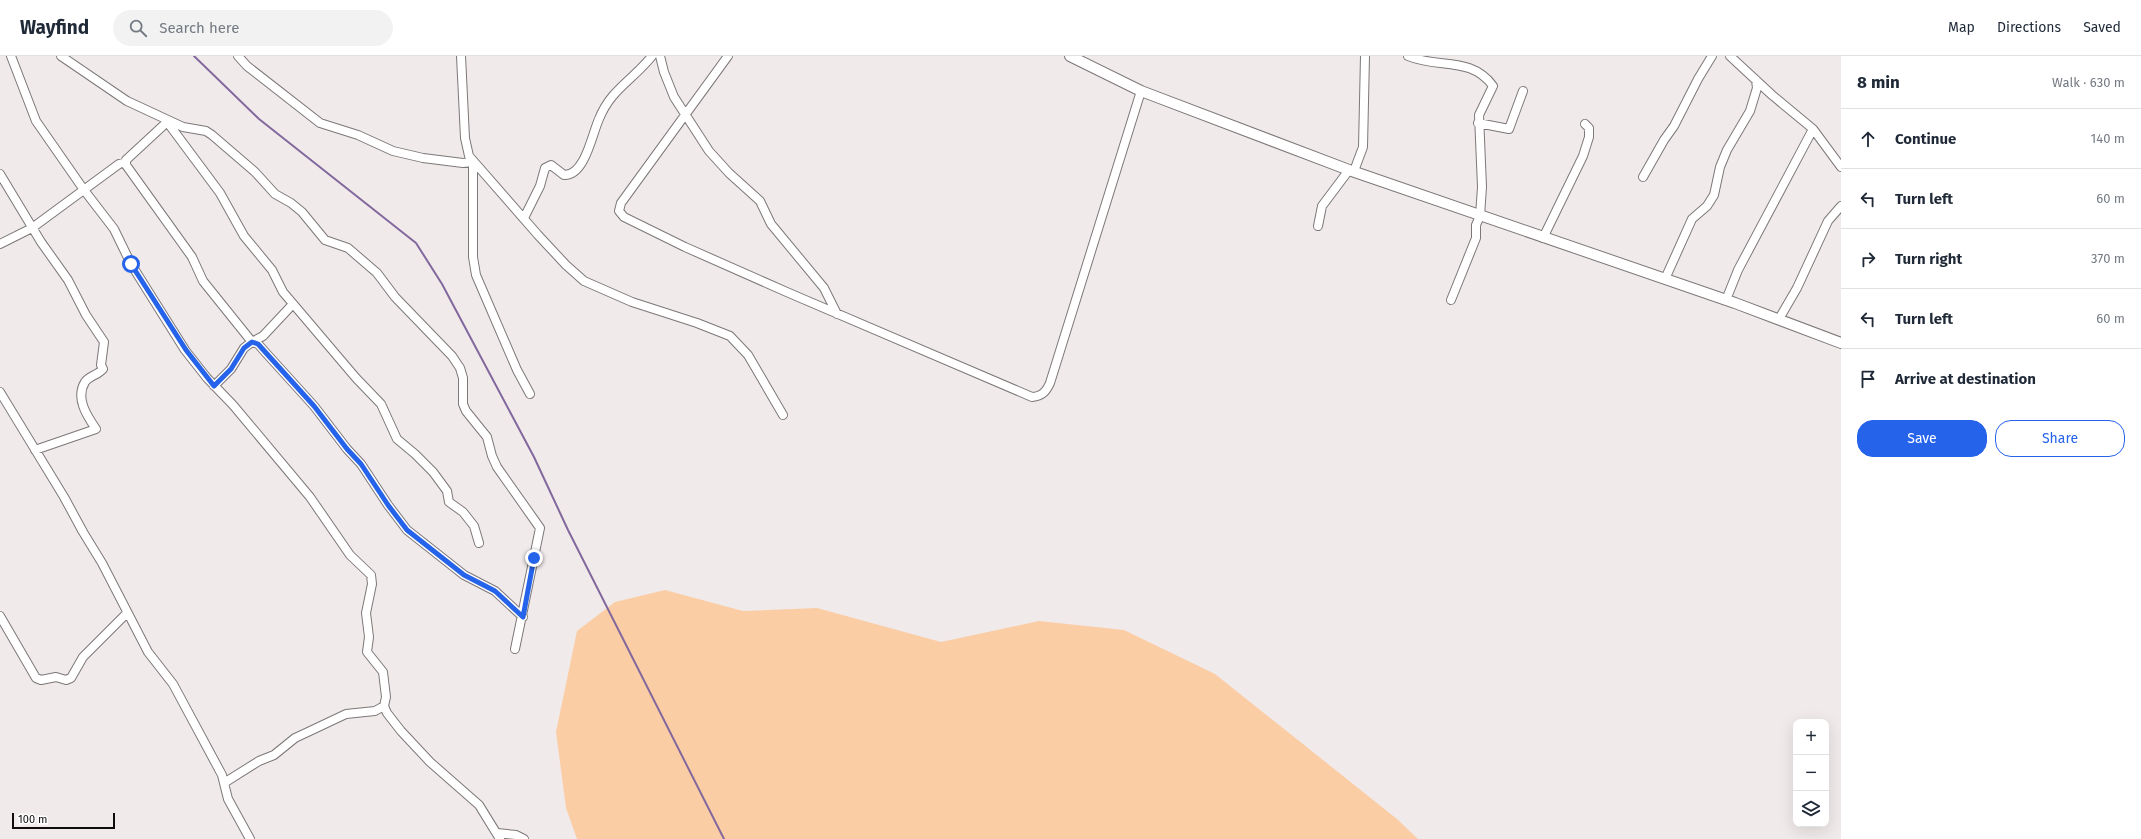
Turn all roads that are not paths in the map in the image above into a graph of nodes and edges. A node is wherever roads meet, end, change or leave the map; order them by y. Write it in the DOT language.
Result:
graph roads {
  1 [pos="11,56"];
  2 [pos="61,56"];
  3 [pos="238,56"];
  4 [pos="461,56"];
  5 [pos="652,56"];
  6 [pos="660,56"];
  7 [pos="728,56"];
  8 [pos="1070,56"];
  9 [pos="1365,56"];
  10 [pos="1408,56"];
  11 [pos="1712,56"];
  12 [pos="1730,56"];
  13 [pos="1756,80"];
  14 [pos="1141,91"];
  15 [pos="1523,91"];
  16 [pos="685,115"];
  17 [pos="165,120"];
  18 [pos="1478,123"];
  19 [pos="1585,124"];
  20 [pos="1812,129"];
  21 [pos="126,162"];
  22 [pos="473,162"];
  23 [pos="1841,167"];
  24 [pos="1351,171"];
  25 [pos="0,174"];
  26 [pos="1643,177"];
  27 [pos="84,190"];
  28 [pos="1841,206"];
  29 [pos="1480,216"];
  30 [pos="524,218"];
  31 [pos="1318,226"];
  32 [pos="32,228"];
  33 [pos="1543,238"];
  34 [pos="0,244"];
  35 [pos="1665,279"];
  36 [pos="1451,300"];
  37 [pos="1726,300"];
  38 [pos="293,304"];
  39 [pos="837,314"];
  40 [pos="1779,319"];
  41 [pos="252,342"];
  42 [pos="1841,343"];
  43 [pos="214,386"];
  44 [pos="0,392"];
  45 [pos="530,394"];
  46 [pos="783,414"];
  47 [pos="35,450"];
  48 [pos="479,543"];
  49 [pos="127,613"];
  50 [pos="0,616"];
  51 [pos="523,617"];
  52 [pos="515,649"];
  53 [pos="384,706"];
  54 [pos="224,783"];
  55 [pos="498,836"];
  56 [pos="250,839"];
  57 [pos="524,839"];
  1 -- 27 [label="street"];
  2 -- 17 [label="street"];
  3 -- 22 [label="street"];
  4 -- 22 [label="street"];
  5 -- 30 [label="street"];
  6 -- 16 [label="street"];
  7 -- 16 [label="street"];
  8 -- 14 [label="street"];
  9 -- 24 [label="street"];
  10 -- 18 [label="street"];
  11 -- 26 [label="street"];
  12 -- 13 [label="street"];
  13 -- 20 [label="street"];
  13 -- 35 [label="street"];
  14 -- 24 [label="street"];
  14 -- 39 [label="street"];
  15 -- 18 [label="street"];
  16 -- 39 [label="street"];
  16 -- 39 [label="street"];
  17 -- 21 [label="street"];
  17 -- 38 [label="street"];
  17 -- 51 [label="street"];
  18 -- 29 [label="street"];
  19 -- 33 [label="street"];
  20 -- 23 [label="street"];
  20 -- 37 [label="street"];
  21 -- 27 [label="street"];
  21 -- 41 [label="street"];
  22 -- 30 [label="street"];
  22 -- 45 [label="street"];
  24 -- 29 [label="street"];
  24 -- 31 [label="street"];
  25 -- 32 [label="street"];
  27 -- 32 [label="street"];
  27 -- 43 [label="street"];
  28 -- 40 [label="street"];
  29 -- 33 [label="street"];
  29 -- 36 [label="street"];
  30 -- 46 [label="street"];
  32 -- 34 [label="street"];
  32 -- 47 [label="street"];
  33 -- 35 [label="street"];
  35 -- 37 [label="street"];
  37 -- 40 [label="street"];
  38 -- 41 [label="street"];
  38 -- 48 [label="street"];
  40 -- 42 [label="street"];
  41 -- 43 [label="street"];
  41 -- 51 [label="street"];
  43 -- 53 [label="street"];
  44 -- 47 [label="street"];
  47 -- 49 [label="street"];
  49 -- 50 [label="street"];
  49 -- 54 [label="street"];
  51 -- 52 [label="street"];
  53 -- 54 [label="street"];
  53 -- 55 [label="street"];
  54 -- 56 [label="street"];
  55 -- 57 [label="street"];
}
